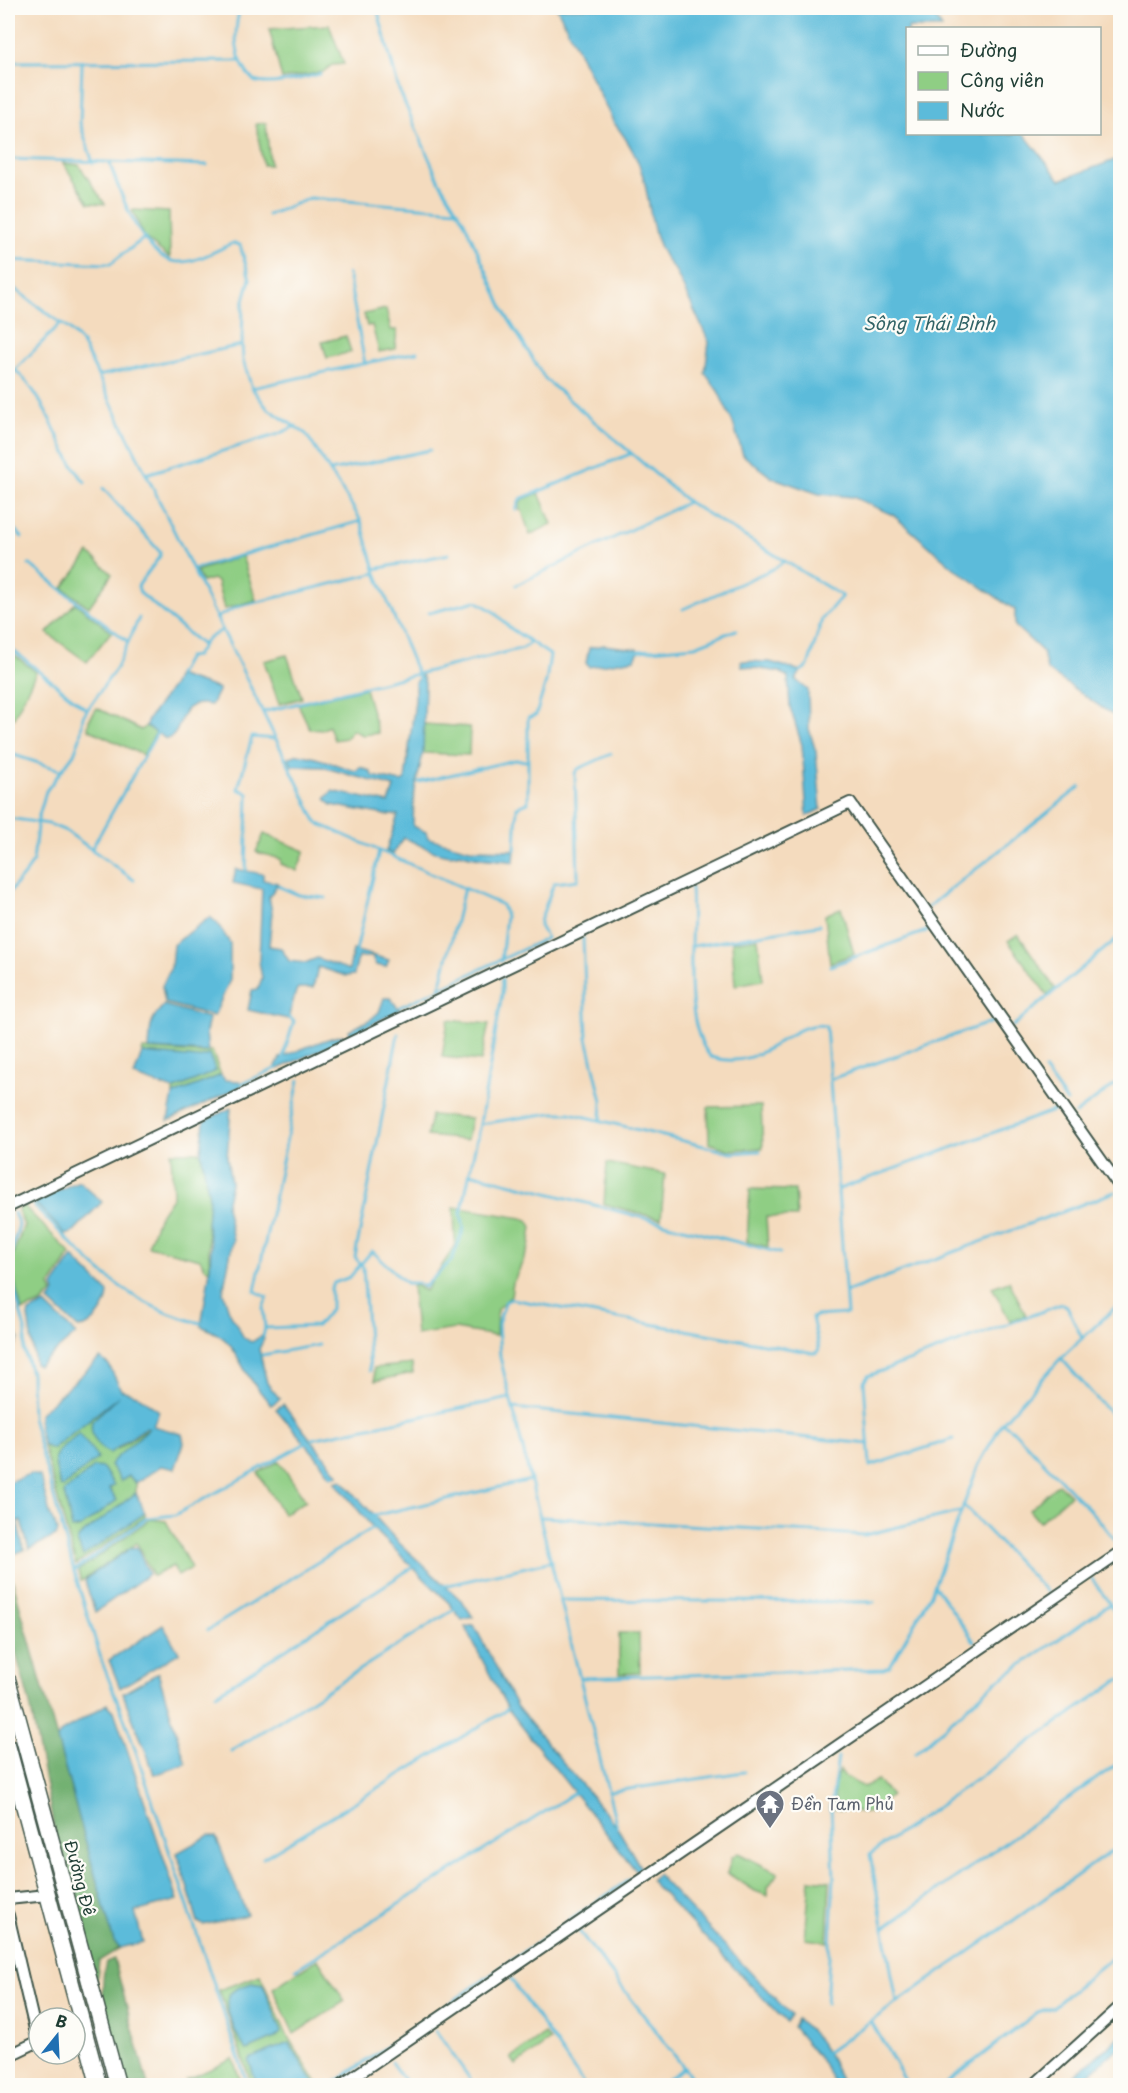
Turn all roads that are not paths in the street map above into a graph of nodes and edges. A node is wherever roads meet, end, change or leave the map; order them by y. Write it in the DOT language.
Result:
graph roads {
  1 [pos="1120,1187"];
  2 [pos="8,1208"];
  3 [pos="1120,1553"];
  4 [pos="8,1681"];
  5 [pos="8,1747"];
  6 [pos="47,1895"];
  7 [pos="8,1899"];
  8 [pos="8,1915"];
  9 [pos="86,1969"];
  10 [pos="30,2006"];
  11 [pos="73,2006"];
  12 [pos="82,2006"];
  13 [pos="1120,2007"];
  14 [pos="87,2042"];
  15 [pos="27,2047"];
  16 [pos="87,2053"];
  17 [pos="8,2056"];
  18 [pos="99,2085"];
  19 [pos="117,2085"];
  20 [pos="340,2085"];
  21 [pos="1033,2085"];
  1 -- 2 [label="street"];
  3 -- 20 [label="street"];
  4 -- 9 [label="street, Đường Đê"];
  5 -- 6 [label="street"];
  6 -- 7 [label="street"];
  6 -- 11 [label="street"];
  8 -- 10 [label="street"];
  9 -- 12 [label="street"];
  9 -- 19 [label="street, Đường Đê"];
  13 -- 21 [label="street"];
  14 -- 19 [label="street"];
  15 -- 17 [label="street"];
  16 -- 18 [label="street"];
}
